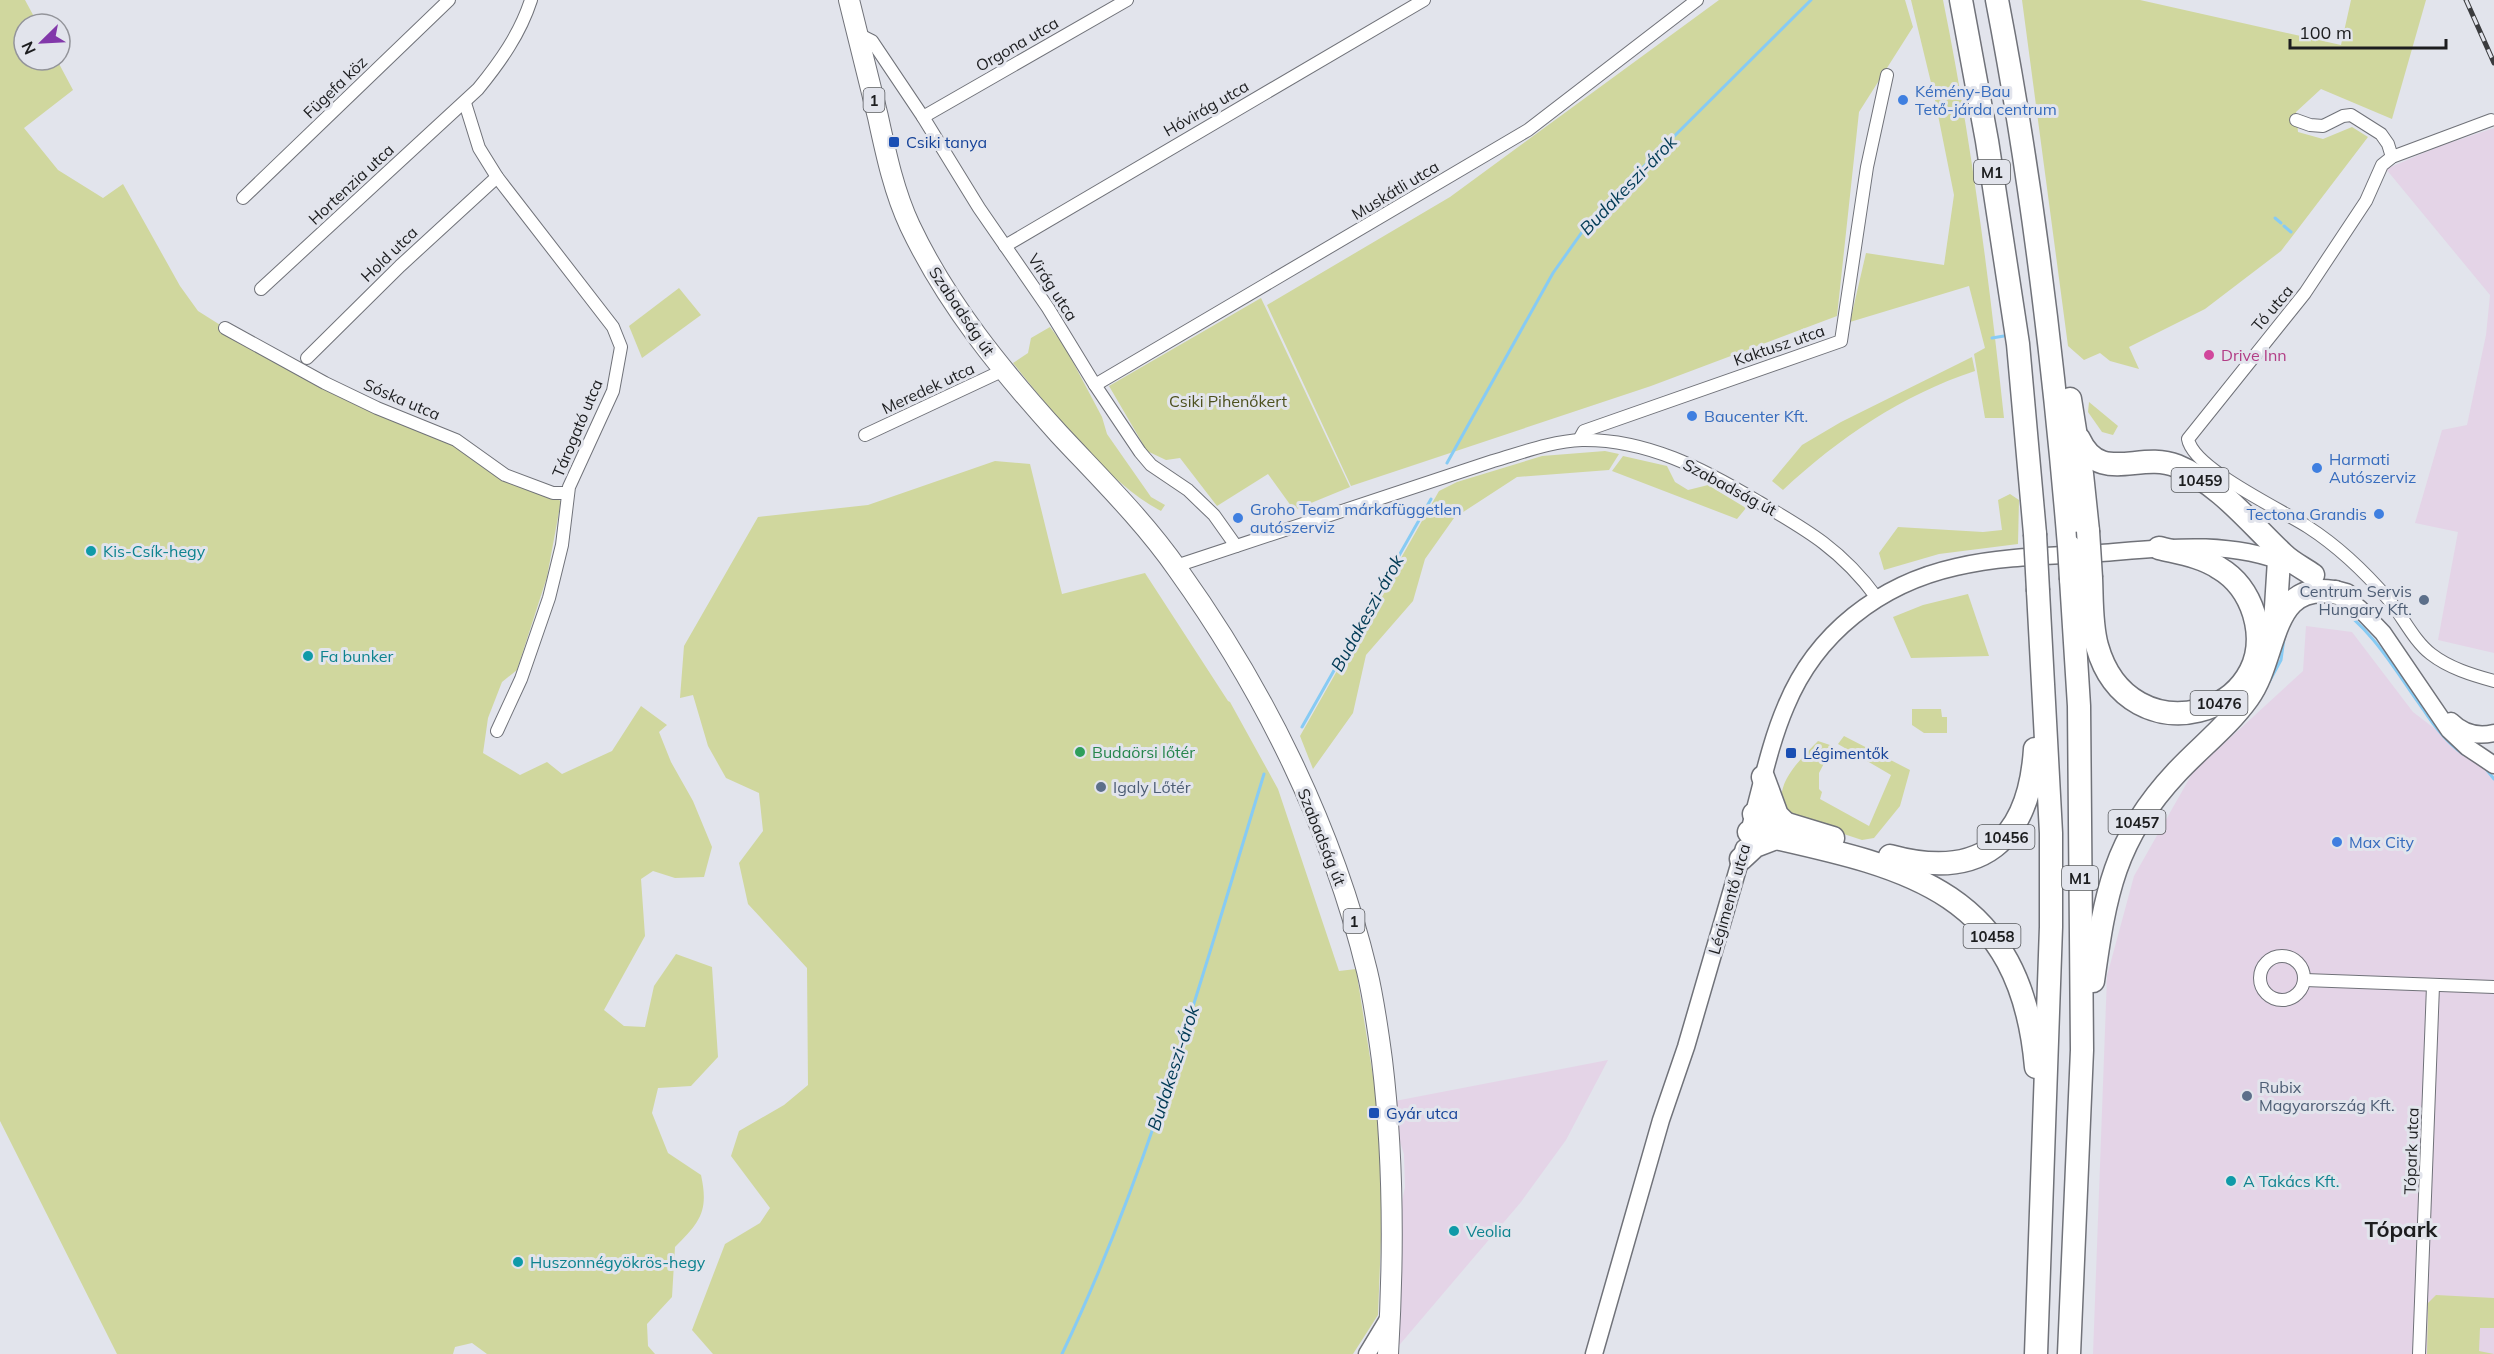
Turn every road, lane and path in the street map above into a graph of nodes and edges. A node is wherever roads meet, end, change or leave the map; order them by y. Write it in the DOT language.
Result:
graph roads {
  1 [pos="449,0"];
  2 [pos="531,0"];
  3 [pos="849,0"];
  4 [pos="1127,0"];
  5 [pos="1424,0"];
  6 [pos="1697,0"];
  7 [pos="1961,0"];
  8 [pos="1997,0"];
  9 [pos="858,34"];
  10 [pos="1887,75"];
  11 [pos="465,103"];
  12 [pos="923,117"];
  13 [pos="2296,120"];
  14 [pos="2491,120"];
  15 [pos="2392,157"];
  16 [pos="497,177"];
  17 [pos="243,198"];
  18 [pos="1005,246"];
  19 [pos="261,289"];
  20 [pos="225,328"];
  21 [pos="2054,343"];
  22 [pos="307,358"];
  23 [pos="1004,370"];
  24 [pos="1095,386"];
  25 [pos="2075,429"];
  26 [pos="865,435"];
  27 [pos="1579,440"];
  28 [pos="568,493"];
  29 [pos="2078,532"];
  30 [pos="1236,546"];
  31 [pos="2159,548"];
  32 [pos="2279,560"];
  33 [pos="1176,566"];
  34 [pos="2313,575"];
  35 [pos="2081,578"];
  36 [pos="2346,596"];
  37 [pos="1877,598"];
  38 [pos="2039,600"];
  39 [pos="2275,633"];
  40 [pos="2494,681"];
  41 [pos="2429,698"];
  42 [pos="498,731"];
  43 [pos="2494,734"];
  44 [pos="2494,765"];
  45 [pos="1763,777"];
  46 [pos="1751,823"];
  47 [pos="1780,831"];
  48 [pos="1741,859"];
  49 [pos="2305,980"];
  50 [pos="2433,986"];
  51 [pos="2494,987"];
  52 [pos="2082,1050"];
  53 [pos="2044,1167"];
  54 [pos="1390,1316"];
  55 [pos="1367,1354"];
  56 [pos="1388,1354"];
  57 [pos="1594,1354"];
  58 [pos="2036,1354"];
  59 [pos="2069,1354"];
  60 [pos="2419,1354"];
  1 -- 17 [label="street, Fügefa köz"];
  2 -- 11 [label="street, Hortenzia utca"];
  3 -- 9 [label="main road, Szabadság út / 1"];
  4 -- 12 [label="street, Orgona utca"];
  5 -- 18 [label="street, Hóvirág utca"];
  6 -- 24 [label="street, Muskátli utca"];
  7 -- 38 [label="highway, M1, bridge"];
  8 -- 21 [label="highway, M1"];
  9 -- 12 [label="street, Virág utca"];
  9 -- 23 [label="main road, Szabadság út / 1"];
  10 -- 27 [label="street, Kaktusz utca"];
  11 -- 16 [label="street, Tárogató utca"];
  11 -- 19 [label="street, Hortenzia utca"];
  12 -- 18 [label="street, Virág utca"];
  13 -- 15 [label="street"];
  14 -- 15 [label="street"];
  15 -- 40 [label="street, Tó utca"];
  16 -- 22 [label="street, Hold utca"];
  16 -- 28 [label="street, Tárogató utca"];
  18 -- 24 [label="street, Virág utca"];
  20 -- 28 [label="street, Sóska utca"];
  21 -- 25 [label="highway, 10476"];
  21 -- 29 [label="highway, M1"];
  23 -- 26 [label="street, Meredek utca"];
  23 -- 33 [label="main road, Szabadság út / 1"];
  24 -- 30 [label="street, Virág utca"];
  25 -- 29 [label="highway, 10476"];
  25 -- 34 [label="highway, 10459"];
  27 -- 30 [label="street, Szabadság út"];
  27 -- 37 [label="street, Szabadság út"];
  28 -- 42 [label="street, Tárogató utca"];
  29 -- 35 [label="highway, 10476, bridge"];
  30 -- 33 [label="street, Szabadság út"];
  31 -- 32 [label="main road, Légimentő utca"];
  31 -- 35 [label="highway, 10476"];
  31 -- 37 [label="main road, Légimentő utca"];
  32 -- 34 [label="main road, Légimentő utca"];
  32 -- 39 [label="highway, 10457"];
  33 -- 54 [label="main road, Szabadság út / 1"];
  34 -- 36 [label="main road, Légimentő utca"];
  35 -- 52 [label="highway, M1"];
  36 -- 39 [label="highway, 10457"];
  36 -- 41 [label="main road, Légimentő utca"];
  37 -- 45 [label="main road, Légimentő utca"];
  38 -- 47 [label="highway, 10456"];
  38 -- 53 [label="highway, M1"];
  39 -- 52 [label="highway, 10457"];
  41 -- 43 [label="main road"];
  41 -- 44 [label="main road"];
  45 -- 46 [label="main road, Légimentő utca"];
  45 -- 47 [label="highway"];
  46 -- 47 [label="highway, 10456"];
  46 -- 48 [label="main road, Légimentő utca"];
  47 -- 48 [label="highway"];
  47 -- 53 [label="highway, 10458"];
  48 -- 57 [label="main road, Légimentő utca"];
  49 -- 50 [label="street"];
  50 -- 51 [label="street"];
  50 -- 60 [label="street, Tópark utca"];
  52 -- 59 [label="highway, M1"];
  53 -- 58 [label="highway, M1"];
  54 -- 55 [label="main road"];
  54 -- 56 [label="main road, 1"];
}
